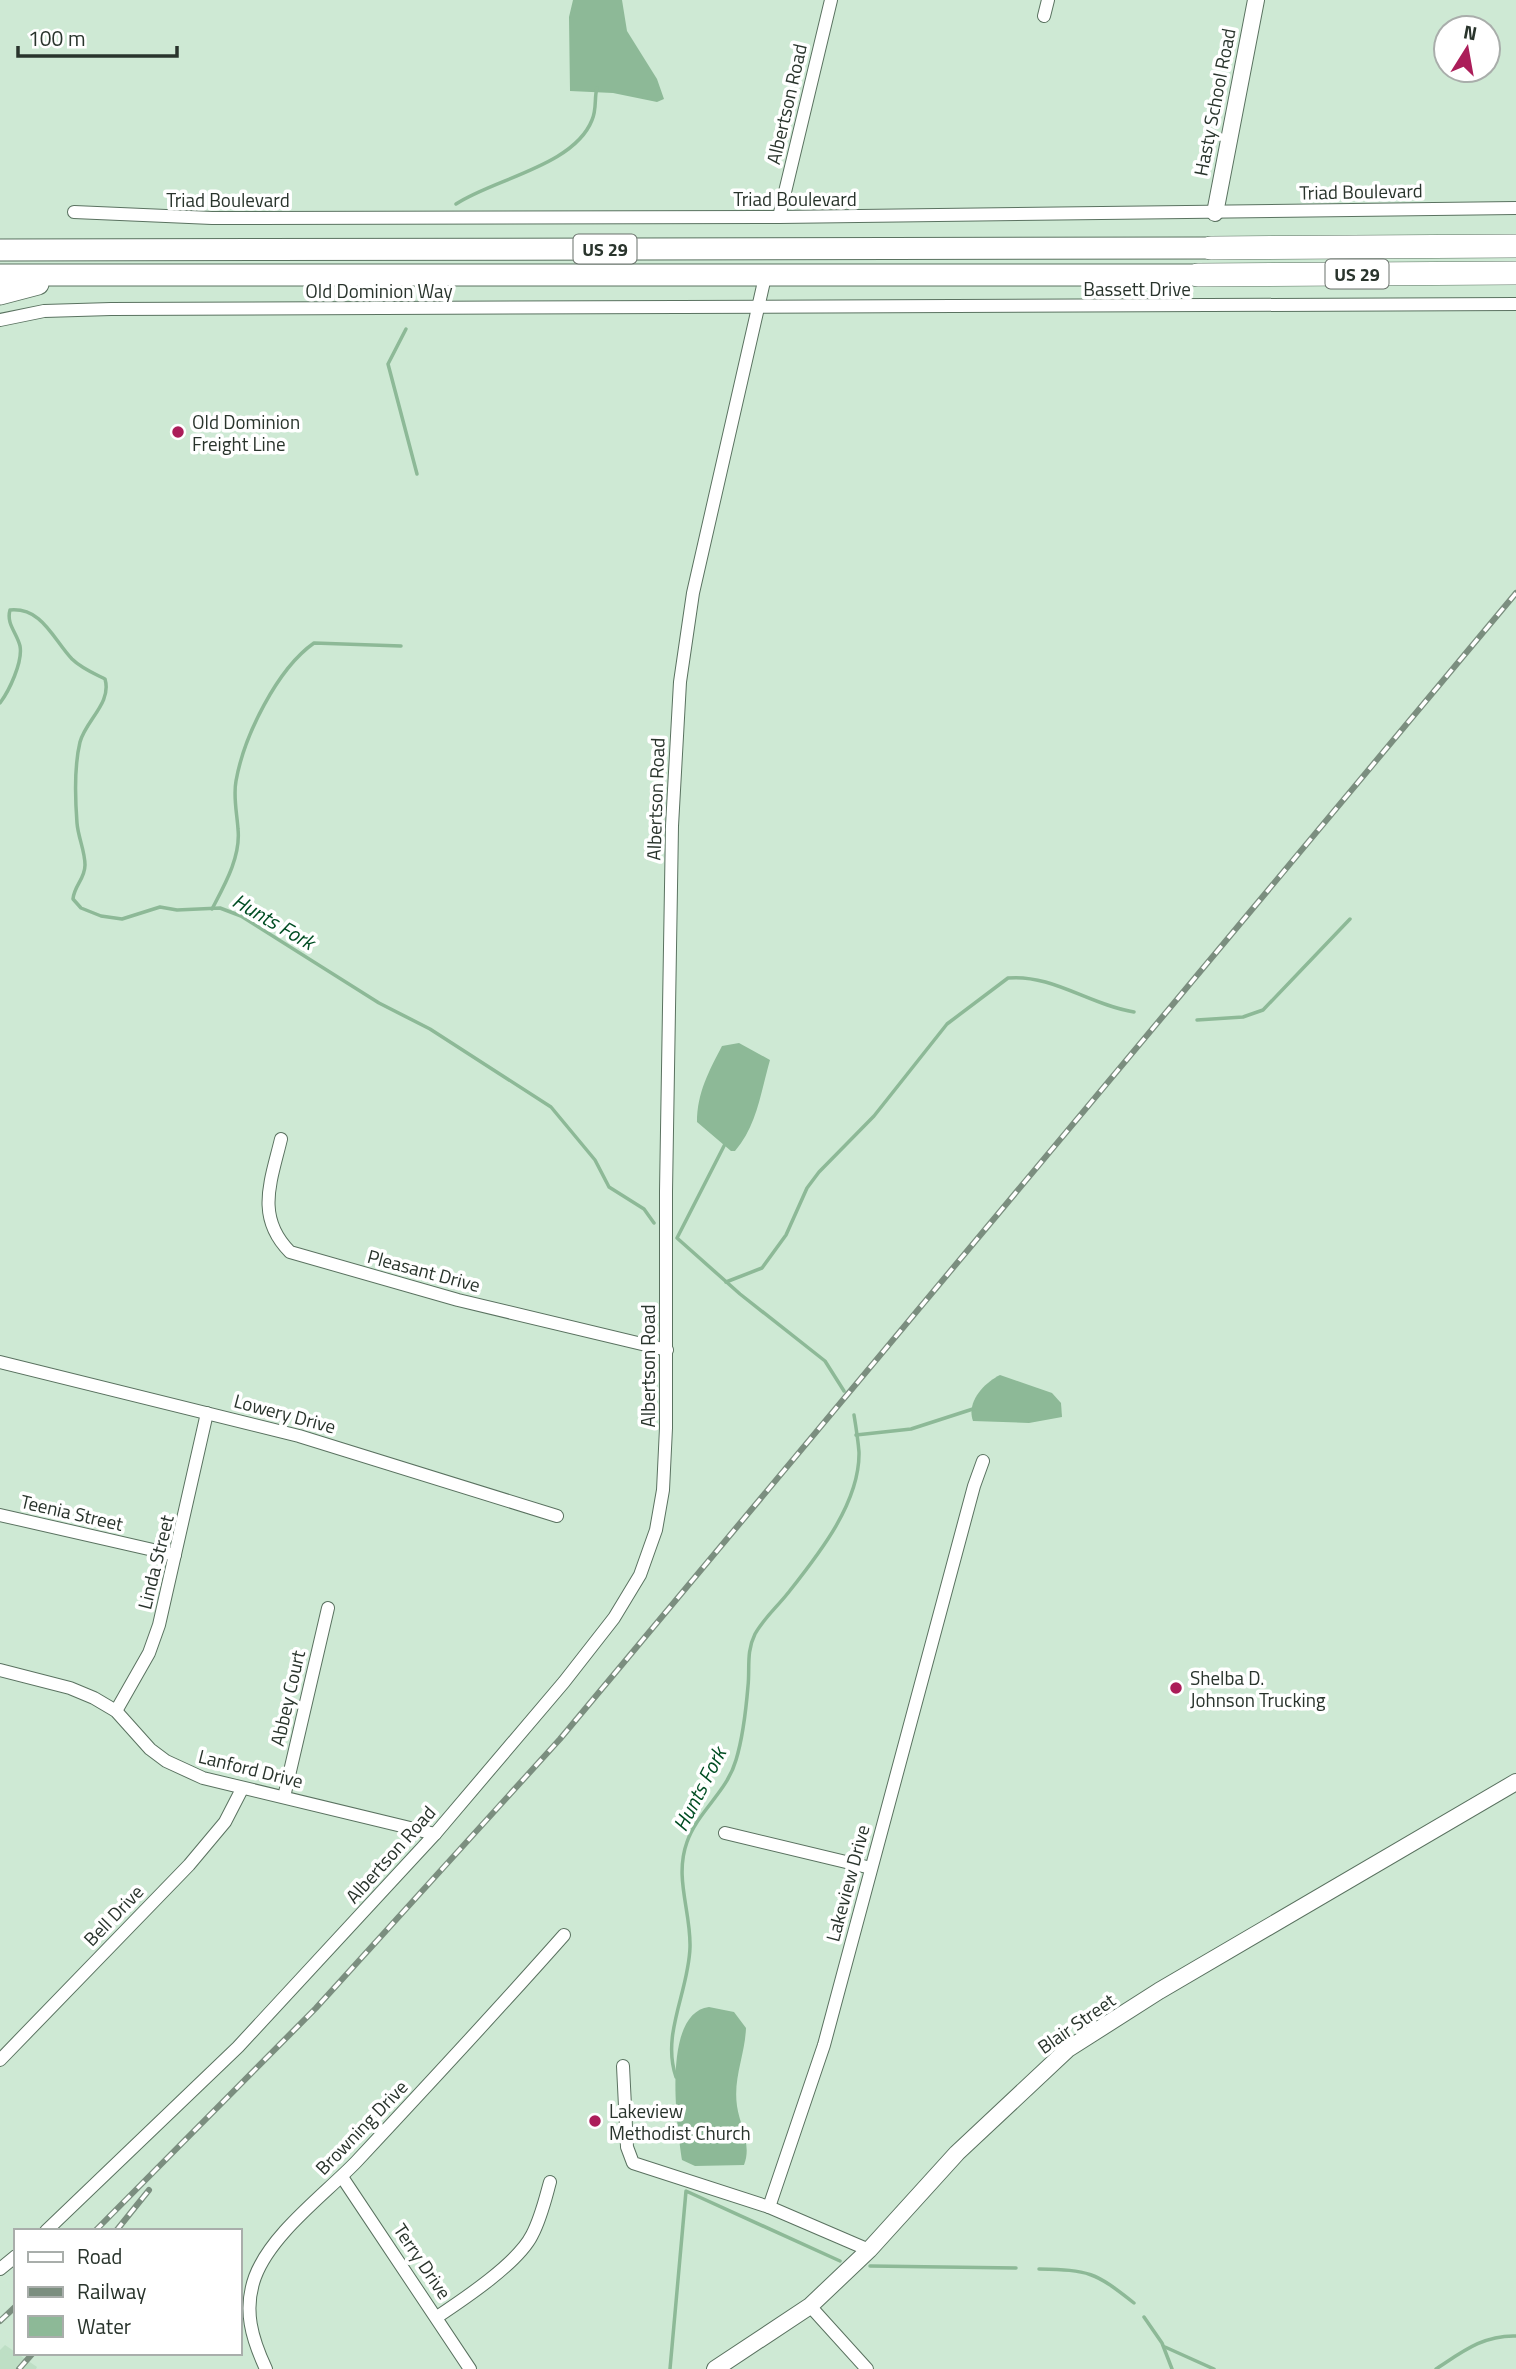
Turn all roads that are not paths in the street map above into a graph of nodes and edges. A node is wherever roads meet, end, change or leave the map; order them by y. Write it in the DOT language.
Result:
graph roads {
  1 [pos="831,0"];
  2 [pos="1048,0"];
  3 [pos="1256,0"];
  4 [pos="1044,16"];
  5 [pos="1516,208"];
  6 [pos="74,212"];
  7 [pos="1214,213"];
  8 [pos="779,217"];
  9 [pos="1516,246"];
  10 [pos="0,247"];
  11 [pos="1211,248"];
  12 [pos="1516,273"];
  13 [pos="0,275"];
  14 [pos="1198,275"];
  15 [pos="165,276"];
  16 [pos="765,277"];
  17 [pos="0,294"];
  18 [pos="1516,304"];
  19 [pos="759,309"];
  20 [pos="0,320"];
  21 [pos="281,1139"];
  22 [pos="667,1350"];
  23 [pos="0,1362"];
  24 [pos="207,1413"];
  25 [pos="983,1461"];
  26 [pos="0,1515"];
  27 [pos="556,1516"];
  28 [pos="176,1555"];
  29 [pos="328,1608"];
  30 [pos="0,1670"];
  31 [pos="116,1711"];
  32 [pos="1516,1783"];
  33 [pos="242,1789"];
  34 [pos="284,1797"];
  35 [pos="725,1833"];
  36 [pos="435,1834"];
  37 [pos="871,1868"];
  38 [pos="564,1935"];
  39 [pos="0,2060"];
  40 [pos="623,2066"];
  41 [pos="342,2177"];
  42 [pos="550,2182"];
  43 [pos="769,2207"];
  44 [pos="48,2229"];
  45 [pos="869,2250"];
  46 [pos="14,2258"];
  47 [pos="0,2269"];
  48 [pos="810,2306"];
  49 [pos="437,2316"];
  50 [pos="266,2369"];
  51 [pos="470,2369"];
  52 [pos="715,2369"];
  53 [pos="867,2369"];
  1 -- 8 [label="street, Albertson Road"];
  2 -- 4 [label="street"];
  3 -- 7 [label="street, Hasty School Road"];
  5 -- 7 [label="street, Triad Boulevard"];
  6 -- 8 [label="street, Triad Boulevard"];
  7 -- 8 [label="street, Triad Boulevard"];
  9 -- 11 [label="highway, US 29"];
  10 -- 11 [label="highway, US 29"];
  12 -- 14 [label="highway, US 29"];
  13 -- 15 [label="highway, US 29"];
  14 -- 16 [label="highway, US 29"];
  15 -- 16 [label="highway, US 29"];
  15 -- 17 [label="highway"];
  16 -- 19 [label="street, Albertson Road"];
  18 -- 19 [label="street, Bassett Drive"];
  19 -- 20 [label="street, Old Dominion Way"];
  19 -- 22 [label="street, Albertson Road"];
  21 -- 22 [label="street, Pleasant Drive"];
  22 -- 36 [label="street, Albertson Road"];
  23 -- 24 [label="street, Lowery Drive"];
  24 -- 27 [label="street, Lowery Drive"];
  24 -- 28 [label="street, Linda Street"];
  25 -- 37 [label="street, Lakeview Drive"];
  26 -- 28 [label="street, Teenia Street"];
  28 -- 31 [label="street, Linda Street"];
  29 -- 34 [label="street, Abbey Court"];
  30 -- 31 [label="street, Lanford Drive"];
  31 -- 33 [label="street, Lanford Drive"];
  32 -- 45 [label="street, Blair Street"];
  33 -- 34 [label="street, Lanford Drive"];
  33 -- 39 [label="street, Bell Drive"];
  34 -- 36 [label="street, Lanford Drive"];
  35 -- 37 [label="street"];
  36 -- 44 [label="street, Albertson Road"];
  37 -- 43 [label="street, Lakeview Drive"];
  38 -- 41 [label="street, Browning Drive"];
  40 -- 43 [label="street"];
  41 -- 49 [label="street, Terry Drive"];
  41 -- 50 [label="street, Browning Drive"];
  42 -- 49 [label="street"];
  43 -- 45 [label="street"];
  45 -- 48 [label="street, Blair Street"];
  46 -- 47 [label="street"];
  48 -- 52 [label="street, Blair Street"];
  48 -- 53 [label="street"];
  49 -- 51 [label="street, Terry Drive"];
}
